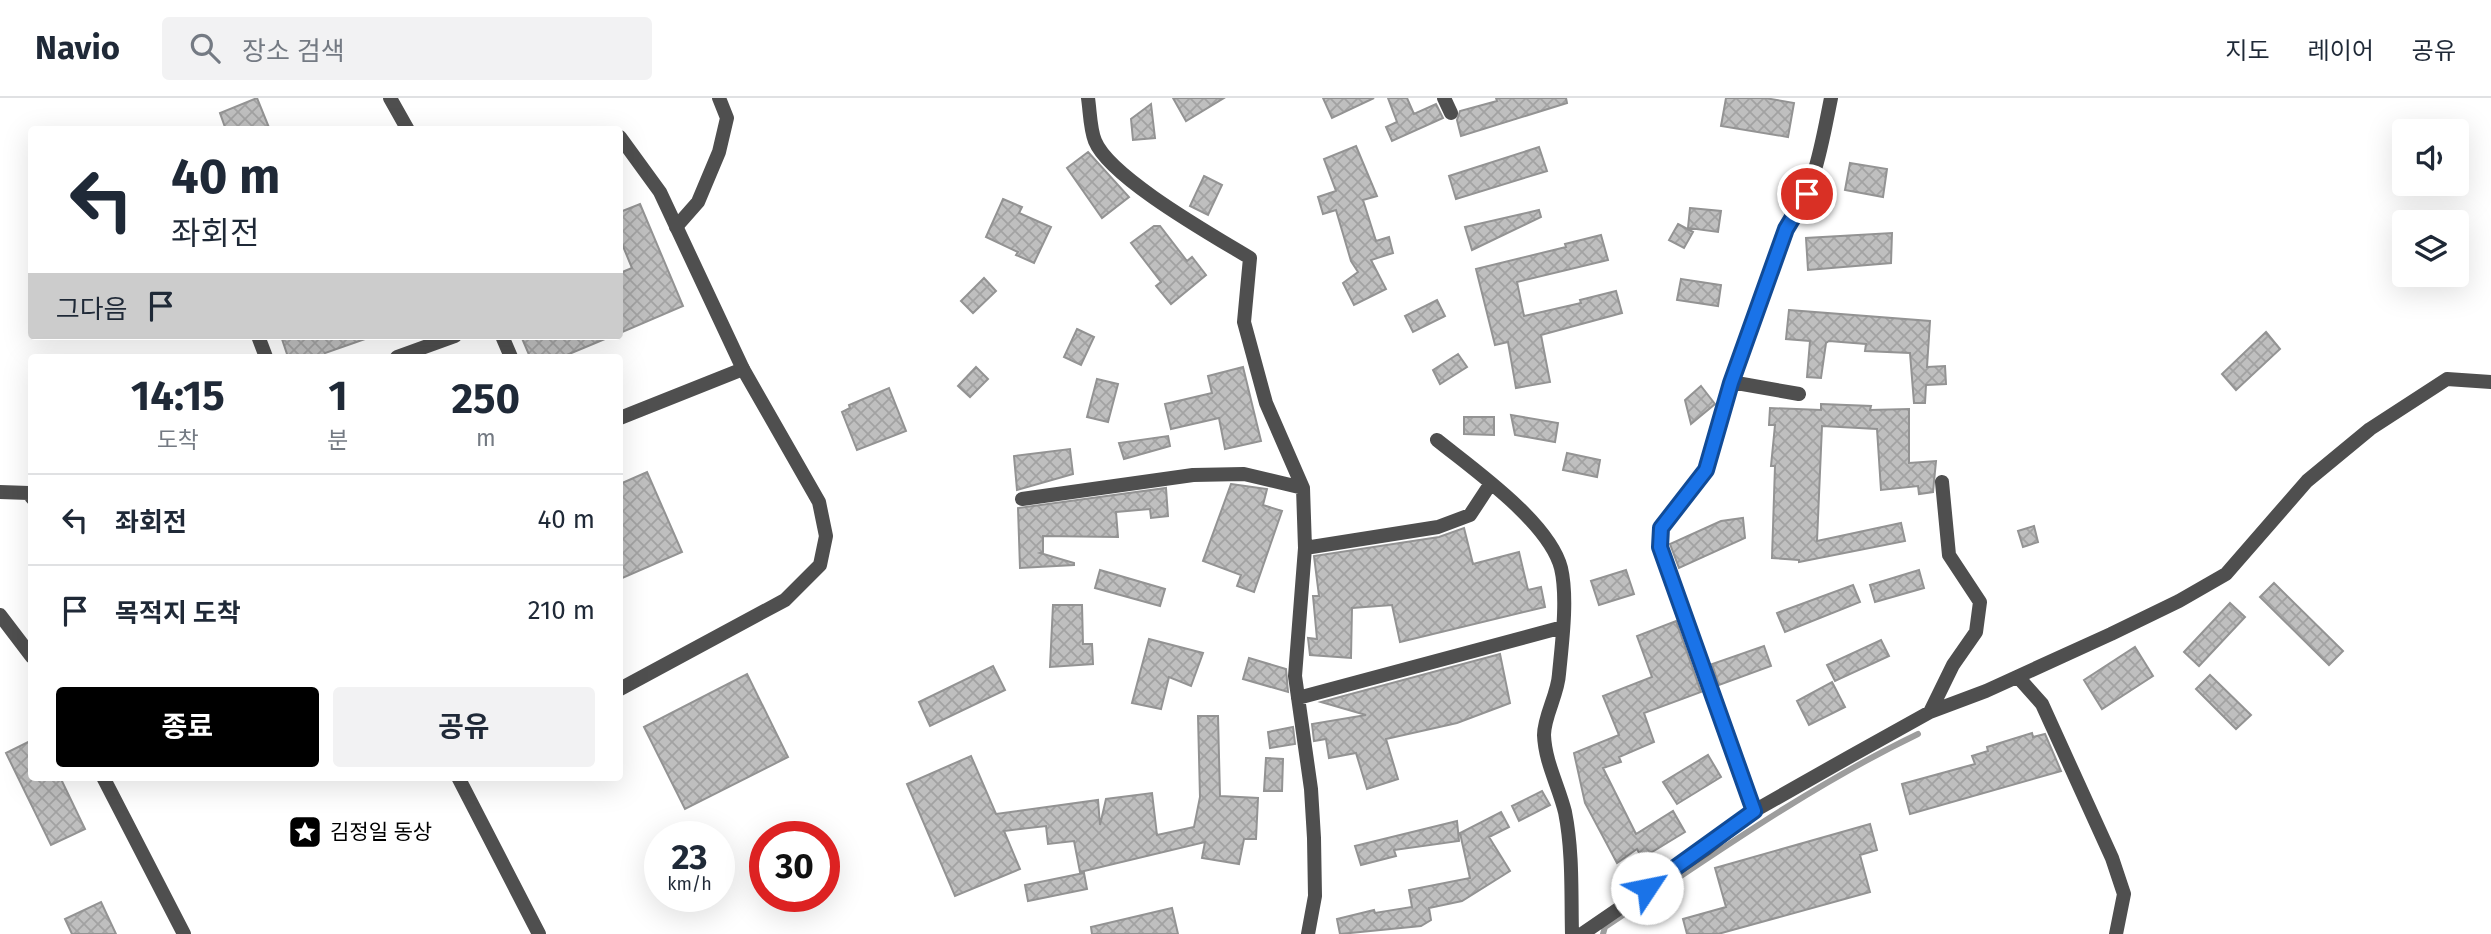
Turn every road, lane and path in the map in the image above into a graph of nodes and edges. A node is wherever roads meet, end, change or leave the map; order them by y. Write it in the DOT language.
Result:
graph roads {
  1 [pos="390,98"];
  2 [pos="719,98"];
  3 [pos="1088,98"];
  4 [pos="1444,98"];
  5 [pos="1831,98"];
  6 [pos="1451,113"];
  7 [pos="406,126"];
  8 [pos="623,141"];
  9 [pos="676,228"];
  10 [pos="444,340"];
  11 [pos="405,354"];
  12 [pos="743,369"];
  13 [pos="2491,382"];
  14 [pos="1731,383"];
  15 [pos="1799,394"];
  16 [pos="623,417"];
  17 [pos="1437,440"];
  18 [pos="1942,482"];
  19 [pos="1491,483"];
  20 [pos="1303,488"];
  21 [pos="0,492"];
  22 [pos="28,494"];
  23 [pos="1022,499"];
  24 [pos="1305,548"];
  25 [pos="0,615"];
  26 [pos="1563,627"];
  27 [pos="28,652"];
  28 [pos="2018,677"];
  29 [pos="623,687"];
  30 [pos="1298,698"];
  31 [pos="1930,712"];
  32 [pos="105,781"];
  33 [pos="460,781"];
  34 [pos="1754,811"];
  35 [pos="184,934"];
  36 [pos="539,934"];
  37 [pos="1308,934"];
  38 [pos="1572,934"];
  39 [pos="1582,934"];
  40 [pos="2116,934"];
  1 -- 7 [label="street"];
  2 -- 9 [label="street"];
  3 -- 20 [label="street"];
  4 -- 6 [label="street"];
  5 -- 14 [label="street"];
  8 -- 9 [label="street"];
  9 -- 12 [label="street"];
  10 -- 11 [label="street"];
  12 -- 16 [label="street"];
  12 -- 29 [label="street"];
  13 -- 28 [label="street"];
  14 -- 15 [label="street"];
  14 -- 34 [label="street"];
  17 -- 19 [label="street"];
  18 -- 31 [label="street"];
  19 -- 24 [label="street"];
  19 -- 26 [label="street"];
  20 -- 23 [label="street"];
  20 -- 24 [label="street"];
  21 -- 22 [label="street"];
  24 -- 30 [label="street"];
  25 -- 27 [label="street"];
  26 -- 30 [label="street"];
  26 -- 38 [label="street"];
  28 -- 31 [label="street"];
  28 -- 40 [label="street"];
  30 -- 37 [label="street"];
  31 -- 34 [label="street"];
  32 -- 35 [label="street"];
  33 -- 36 [label="street"];
  34 -- 39 [label="street"];
}
